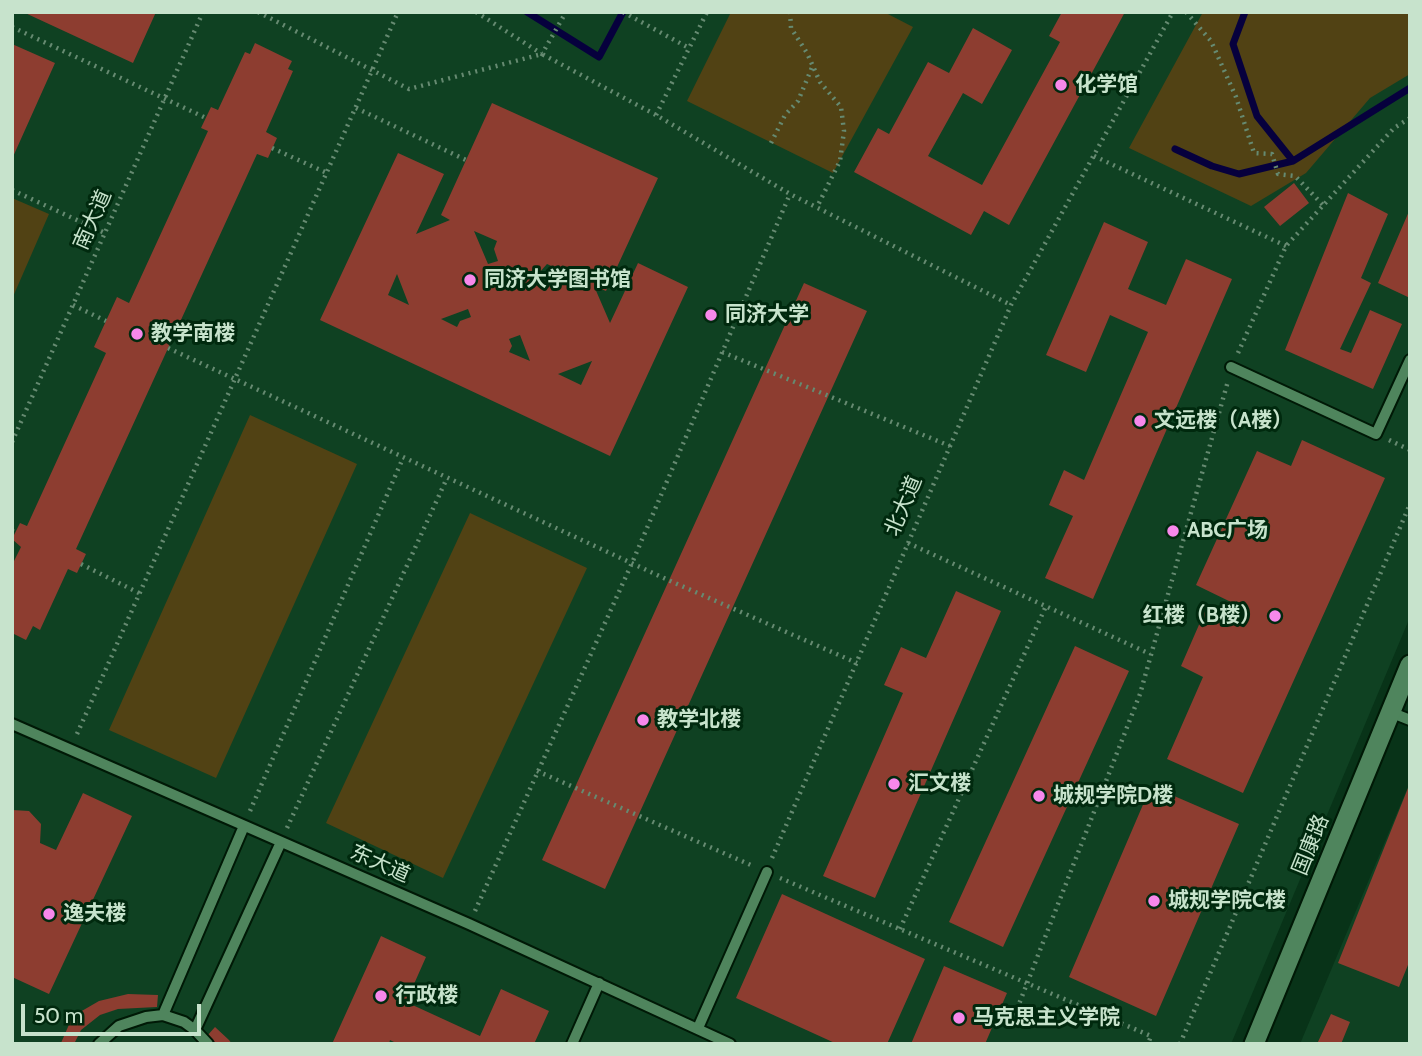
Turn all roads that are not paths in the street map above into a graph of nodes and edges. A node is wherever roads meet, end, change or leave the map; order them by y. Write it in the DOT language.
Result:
graph roads {
  1 [pos="1410,360"];
  2 [pos="1231,367"];
  3 [pos="1410,664"];
  4 [pos="1390,712"];
  5 [pos="1410,720"];
  6 [pos="12,724"];
  7 [pos="243,826"];
  8 [pos="281,842"];
  9 [pos="766,872"];
  10 [pos="599,983"];
  11 [pos="163,1015"];
  12 [pos="698,1028"];
  13 [pos="195,1030"];
  14 [pos="99,1044"];
  15 [pos="208,1044"];
  16 [pos="572,1044"];
  17 [pos="730,1044"];
  18 [pos="1254,1044"];
  1 -- 2 [label="lane"];
  3 -- 4 [label="street, 国康路"];
  4 -- 5 [label="lane"];
  4 -- 18 [label="street, 国康路"];
  6 -- 7 [label="lane, 东大道"];
  7 -- 8 [label="lane, 东大道"];
  7 -- 11 [label="lane"];
  8 -- 10 [label="lane, 东大道"];
  8 -- 13 [label="lane"];
  9 -- 12 [label="lane"];
  10 -- 12 [label="lane, 东大道"];
  10 -- 16 [label="lane"];
  11 -- 13 [label="lane"];
  11 -- 14 [label="lane"];
  12 -- 17 [label="lane, 东大道"];
  13 -- 15 [label="lane"];
}
